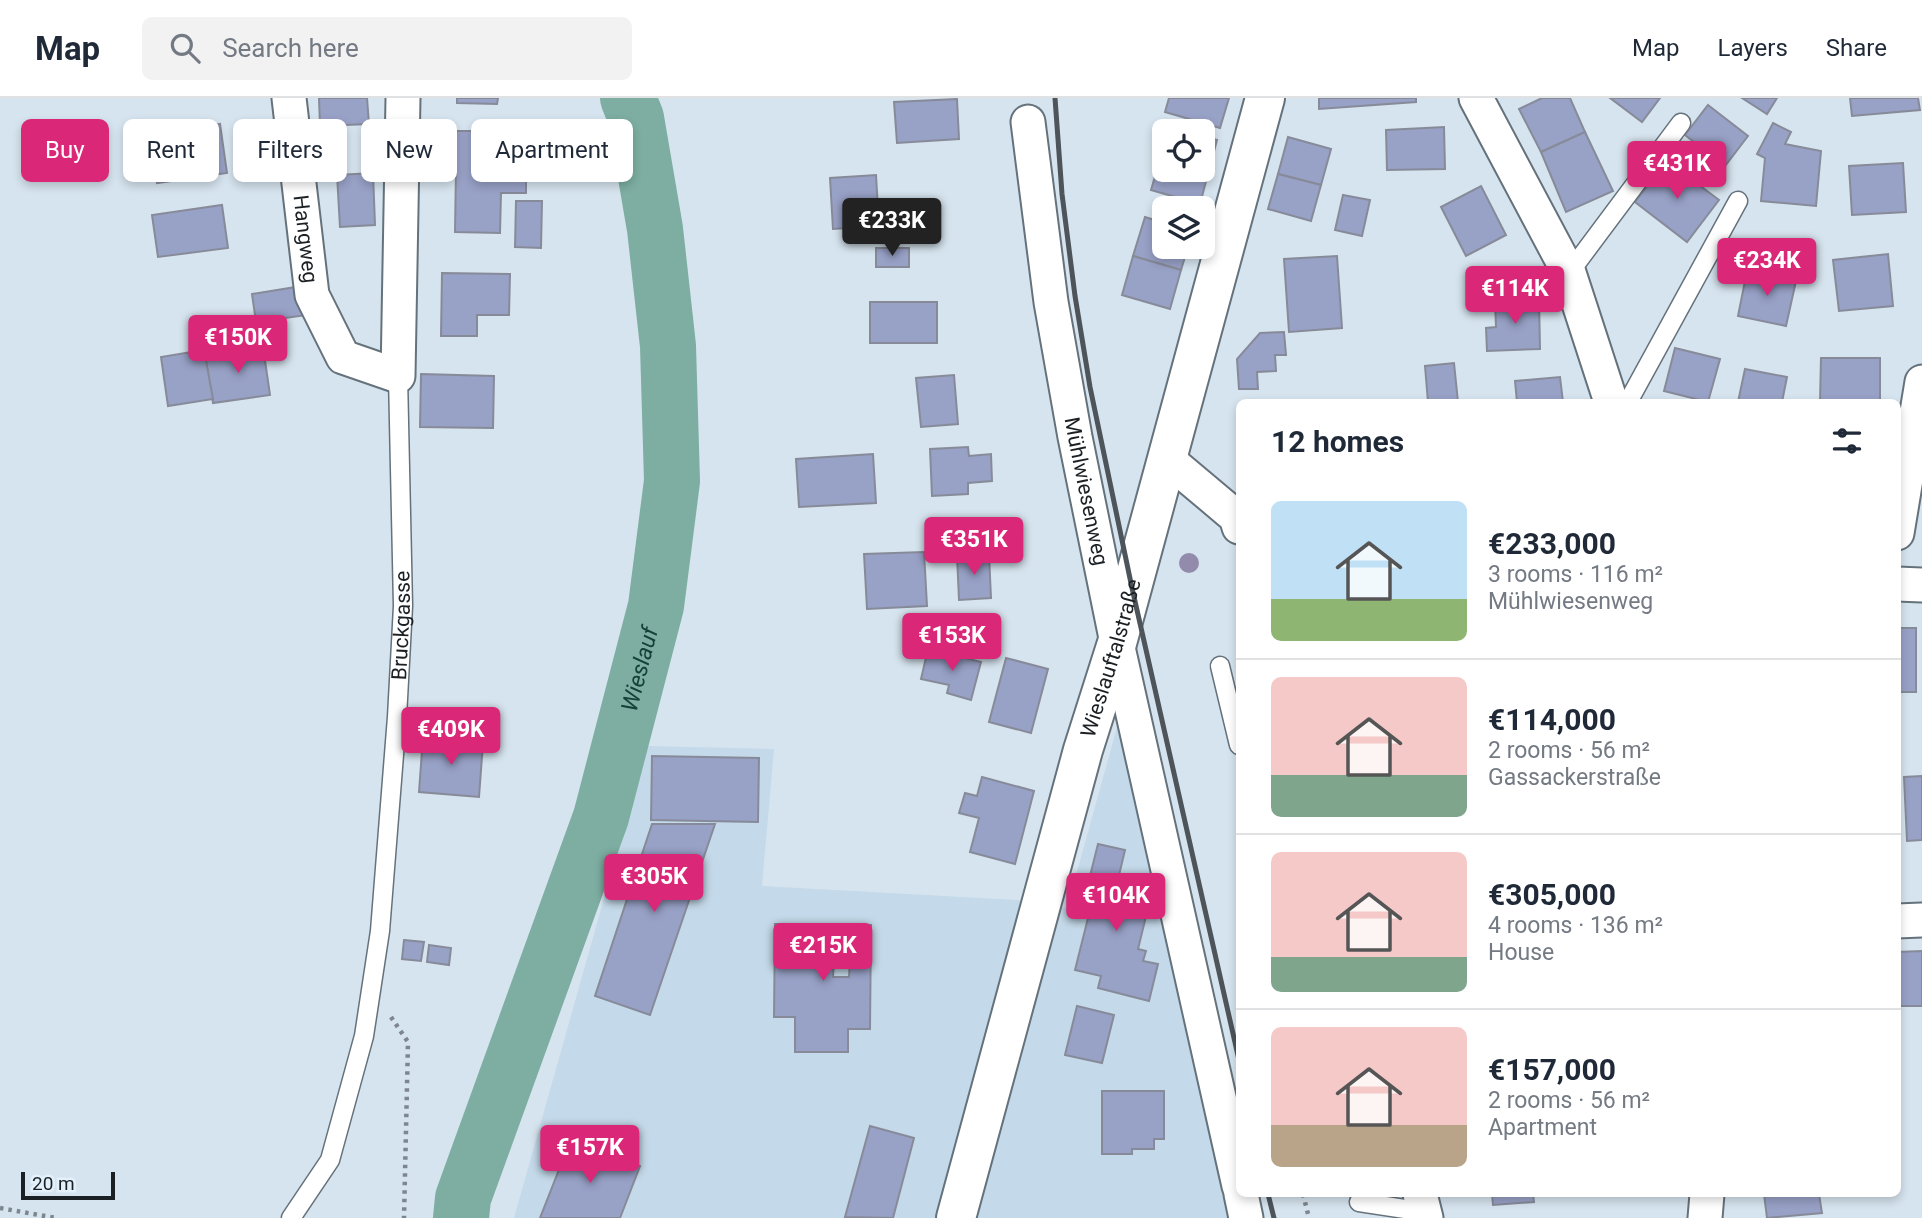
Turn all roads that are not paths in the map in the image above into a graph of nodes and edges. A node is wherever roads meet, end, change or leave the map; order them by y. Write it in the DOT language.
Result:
graph roads {
  1 [pos="289,98"];
  2 [pos="403,98"];
  3 [pos="1265,98"];
  4 [pos="1481,100"];
  5 [pos="1028,122"];
  6 [pos="1681,123"];
  7 [pos="1738,201"];
  8 [pos="1569,273"];
  9 [pos="398,376"];
  10 [pos="1922,382"];
  11 [pos="1610,399"];
  12 [pos="1630,399"];
  13 [pos="1167,459"];
  14 [pos="1901,509"];
  15 [pos="1236,517"];
  16 [pos="1901,584"];
  17 [pos="1922,585"];
  18 [pos="1117,643"];
  19 [pos="1220,666"];
  20 [pos="1236,733"];
  21 [pos="1922,920"];
  22 [pos="1901,921"];
  23 [pos="1236,1173"];
  24 [pos="1242,1197"];
  25 [pos="1363,1197"];
  26 [pos="1707,1197"];
  27 [pos="1423,1208"];
  28 [pos="290,1218"];
  29 [pos="956,1218"];
  30 [pos="1246,1218"];
  31 [pos="1705,1218"];
  1 -- 9 [label="street, Hangweg"];
  2 -- 9 [label="street, Bruckgasse"];
  3 -- 13 [label="street, Wieslauftalstraße"];
  4 -- 8 [label="street"];
  5 -- 18 [label="street, Mühlwiesenweg"];
  6 -- 8 [label="lane"];
  7 -- 12 [label="lane"];
  8 -- 11 [label="street"];
  9 -- 28 [label="lane, Bruckgasse"];
  10 -- 14 [label="street"];
  13 -- 15 [label="street"];
  13 -- 18 [label="street, Wieslauftalstraße"];
  16 -- 17 [label="street"];
  18 -- 23 [label="street, Mühlwiesenweg"];
  18 -- 29 [label="street, Wieslauftalstraße"];
  19 -- 20 [label="lane"];
  21 -- 22 [label="street"];
  24 -- 30 [label="street"];
  25 -- 27 [label="lane"];
  26 -- 31 [label="street"];
}
